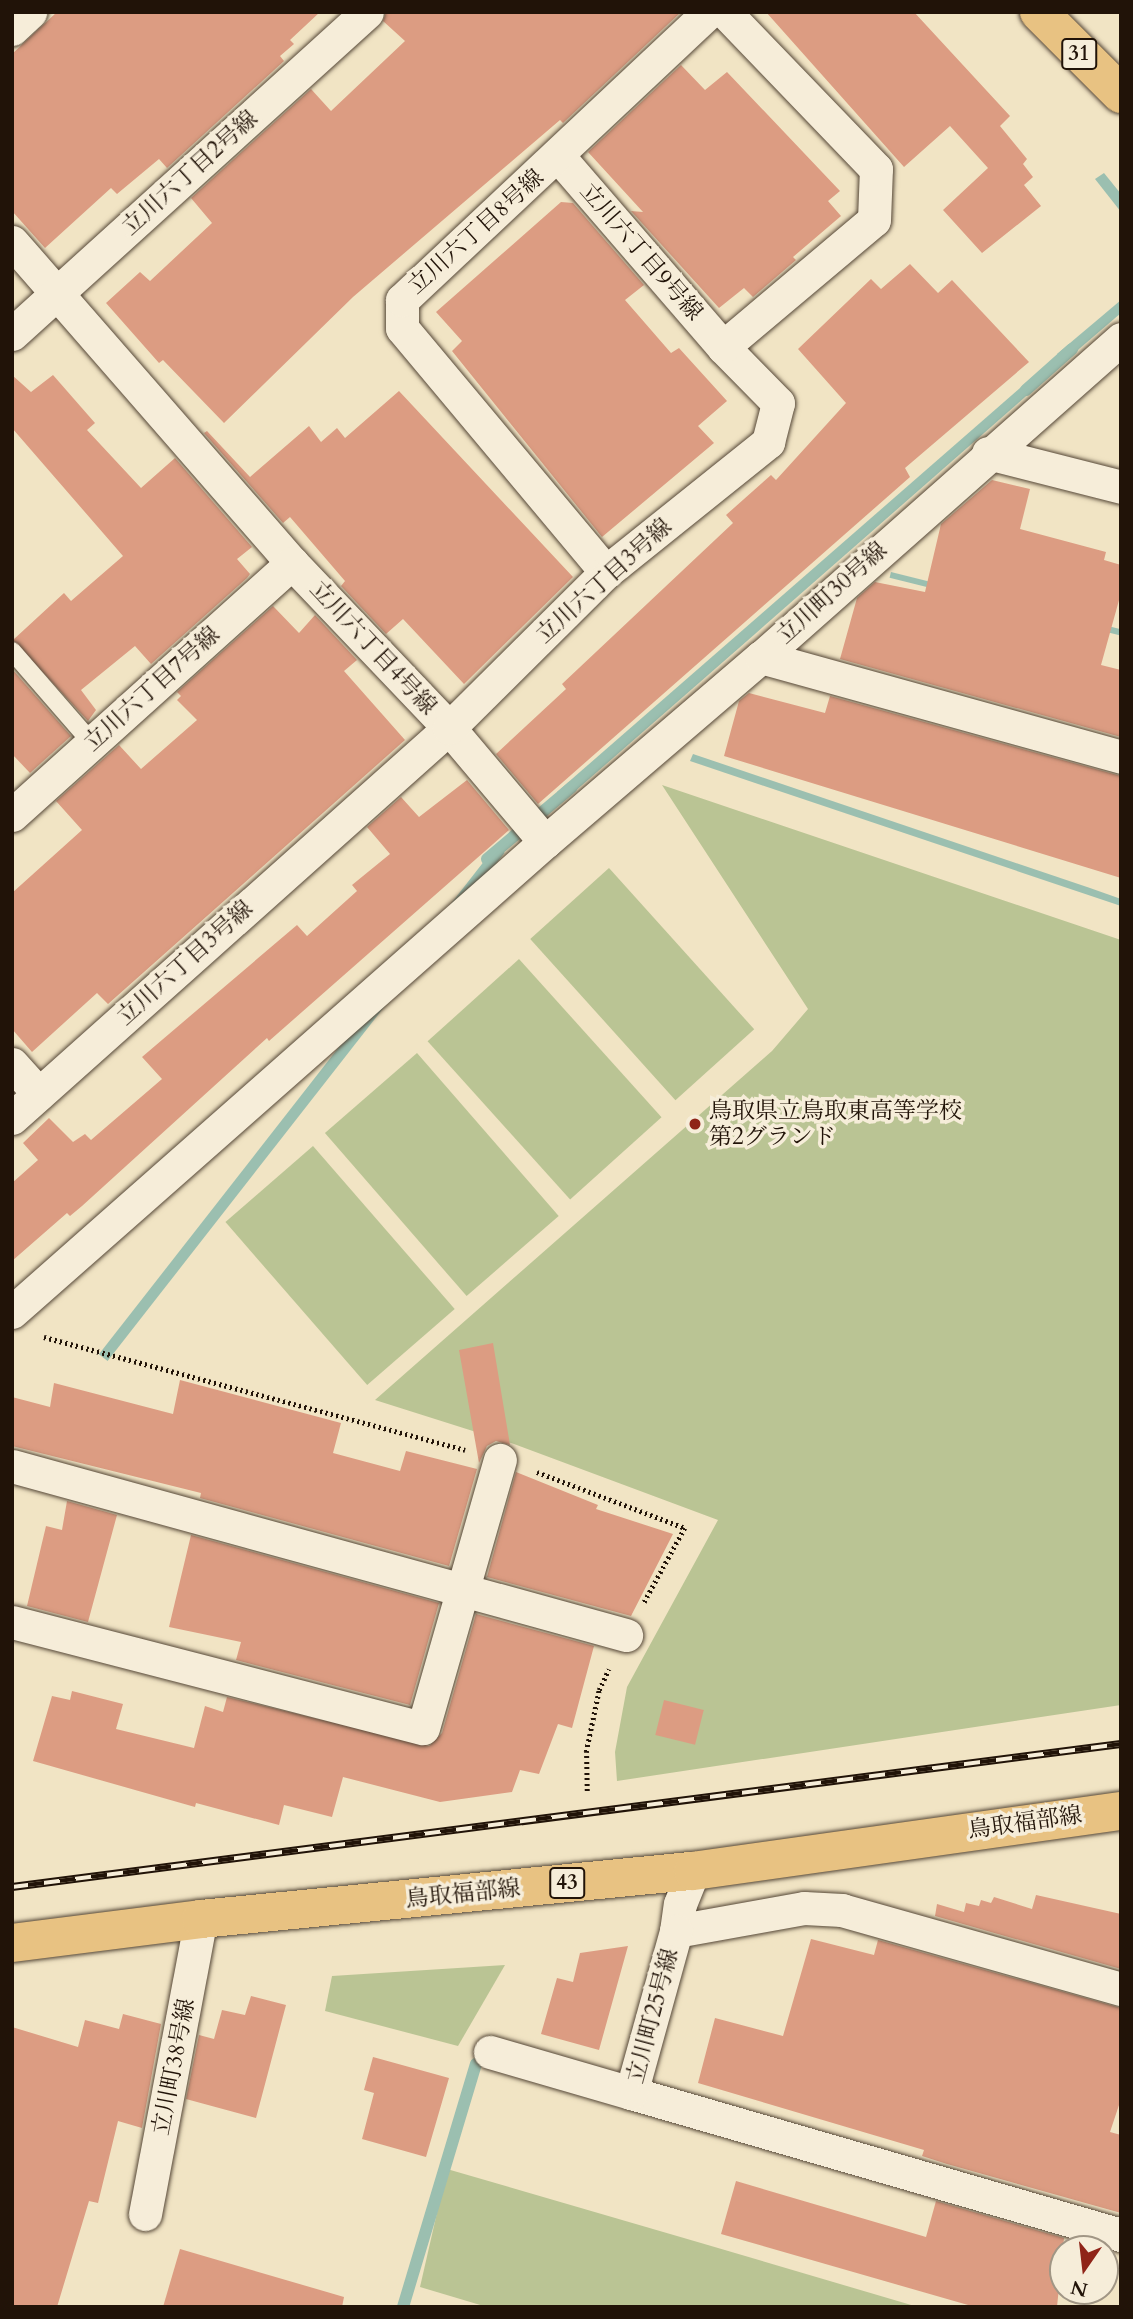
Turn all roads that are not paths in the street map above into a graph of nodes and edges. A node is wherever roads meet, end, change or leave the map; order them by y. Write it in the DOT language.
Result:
graph roads {
  1 [pos="30,12"];
  2 [pos="367,12"];
  3 [pos="709,12"];
  4 [pos="725,12"];
  5 [pos="1039,12"];
  6 [pos="12,29"];
  7 [pos="1121,94"];
  8 [pos="559,157"];
  9 [pos="12,242"];
  10 [pos="57,293"];
  11 [pos="12,334"];
  12 [pos="1121,340"];
  13 [pos="723,347"];
  14 [pos="988,453"];
  15 [pos="1121,487"];
  16 [pos="292,563"];
  17 [pos="606,572"];
  18 [pos="12,651"];
  19 [pos="761,657"];
  20 [pos="449,728"];
  21 [pos="92,743"];
  22 [pos="1121,757"];
  23 [pos="12,815"];
  24 [pos="545,842"];
  25 [pos="12,1064"];
  26 [pos="39,1094"];
  27 [pos="12,1118"];
  28 [pos="12,1312"];
  29 [pos="500,1460"];
  30 [pos="12,1466"];
  31 [pos="462,1587"];
  32 [pos="12,1622"];
  33 [pos="626,1635"];
  34 [pos="1121,1811"];
  35 [pos="693,1871"];
  36 [pos="201,1919"];
  37 [pos="676,1930"];
  38 [pos="12,1943"];
  39 [pos="1121,1989"];
  40 [pos="491,2052"];
  41 [pos="631,2093"];
  42 [pos="145,2214"];
  43 [pos="1121,2235"];
  1 -- 6 [label="street"];
  2 -- 10 [label="street, 立川六丁目2号線"];
  3 -- 8 [label="street, 立川六丁目8号線"];
  4 -- 13 [label="street"];
  5 -- 7 [label="main road, 31"];
  8 -- 13 [label="street, 立川六丁目9号線"];
  8 -- 17 [label="street, 立川六丁目8号線"];
  9 -- 10 [label="street, 立川六丁目4号線"];
  10 -- 11 [label="street, 立川六丁目2号線"];
  10 -- 16 [label="street, 立川六丁目4号線"];
  12 -- 14 [label="street, 立川町30号線"];
  13 -- 17 [label="street, 立川六丁目3号線"];
  14 -- 15 [label="street"];
  14 -- 19 [label="street, 立川町30号線"];
  16 -- 20 [label="street, 立川六丁目4号線"];
  16 -- 21 [label="street, 立川六丁目7号線"];
  17 -- 20 [label="street, 立川六丁目3号線"];
  18 -- 21 [label="lane"];
  19 -- 22 [label="street, 立川町30号線"];
  19 -- 24 [label="street"];
  20 -- 24 [label="street, 立川六丁目4号線"];
  20 -- 26 [label="street, 立川六丁目3号線"];
  21 -- 23 [label="street, 立川六丁目7号線"];
  24 -- 28 [label="street"];
  25 -- 26 [label="street"];
  26 -- 27 [label="street, 立川六丁目3号線"];
  29 -- 31 [label="street"];
  30 -- 31 [label="street"];
  31 -- 32 [label="street"];
  31 -- 33 [label="street"];
  34 -- 35 [label="main road, 鳥取福部線 / 43"];
  35 -- 36 [label="main road, 鳥取福部線 / 43"];
  35 -- 37 [label="street"];
  36 -- 38 [label="main road, 鳥取福部線 / 43"];
  36 -- 42 [label="street, 立川町38号線"];
  37 -- 39 [label="street, 立川町25号線"];
  37 -- 41 [label="street, 立川町25号線"];
  40 -- 41 [label="street"];
  41 -- 43 [label="street, 立川町25号線"];
}
